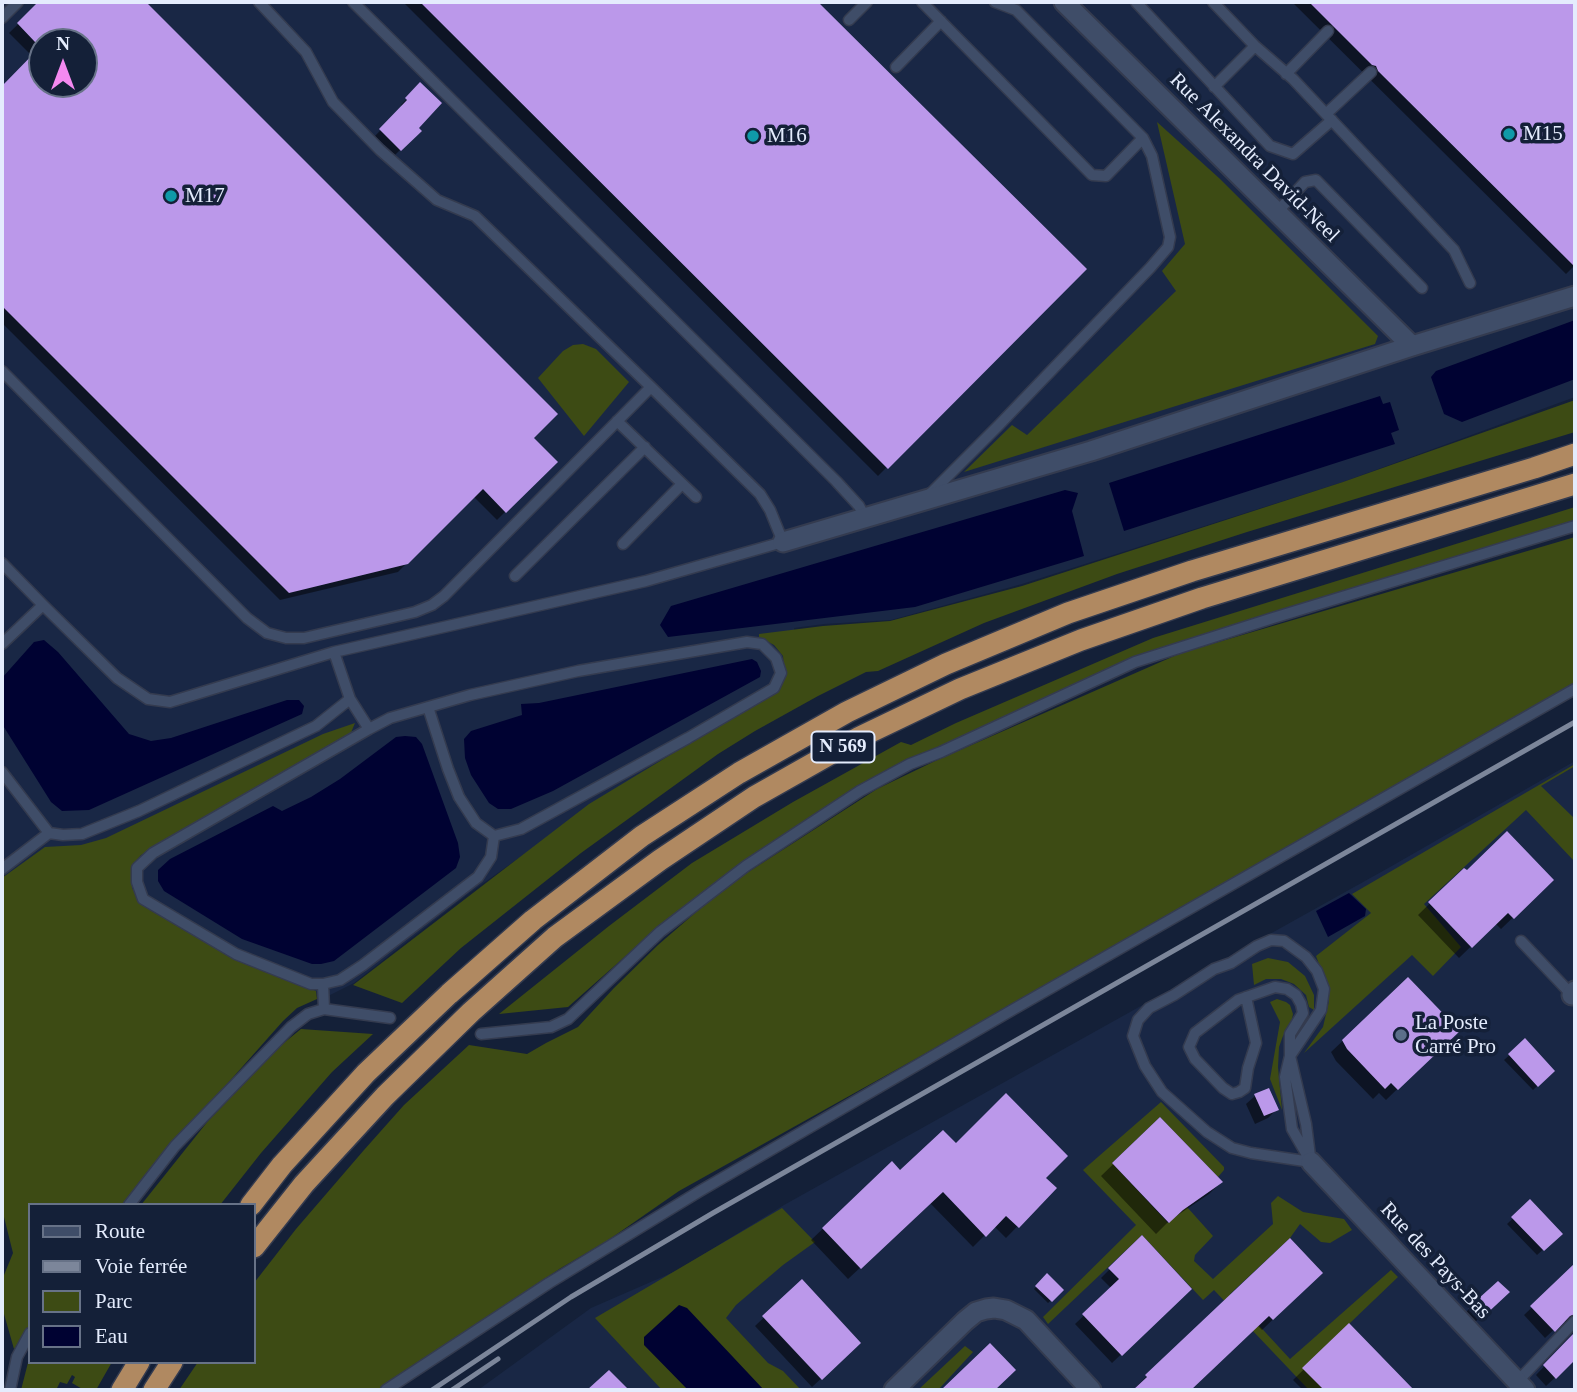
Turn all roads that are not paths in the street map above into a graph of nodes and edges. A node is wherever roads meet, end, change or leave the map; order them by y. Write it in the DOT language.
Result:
graph roads {
  1 [pos="18,2"];
  2 [pos="259,2"];
  3 [pos="353,2"];
  4 [pos="867,2"];
  5 [pos="922,2"];
  6 [pos="995,2"];
  7 [pos="1064,2"];
  8 [pos="1136,2"];
  9 [pos="1213,2"];
  10 [pos="2,18"];
  11 [pos="849,20"];
  12 [pos="941,21"];
  13 [pos="1328,31"];
  14 [pos="1255,46"];
  15 [pos="896,67"];
  16 [pos="1371,72"];
  17 [pos="1286,74"];
  18 [pos="1214,87"];
  19 [pos="1329,117"];
  20 [pos="1143,138"];
  21 [pos="1277,212"];
  22 [pos="1470,283"];
  23 [pos="1422,288"];
  24 [pos="1575,296"];
  25 [pos="1412,346"];
  26 [pos="2,371"];
  27 [pos="651,387"];
  28 [pos="617,421"];
  29 [pos="645,447"];
  30 [pos="1575,454"];
  31 [pos="682,484"];
  32 [pos="1575,484"];
  33 [pos="696,497"];
  34 [pos="923,500"];
  35 [pos="865,517"];
  36 [pos="1575,526"];
  37 [pos="783,542"];
  38 [pos="623,544"];
  39 [pos="2,563"];
  40 [pos="515,576"];
  41 [pos="43,605"];
  42 [pos="2,644"];
  43 [pos="334,652"];
  44 [pos="1575,689"];
  45 [pos="350,699"];
  46 [pos="428,707"];
  47 [pos="369,729"];
  48 [pos="2,772"];
  49 [pos="49,833"];
  50 [pos="494,836"];
  51 [pos="2,869"];
  52 [pos="1521,942"];
  53 [pos="323,984"];
  54 [pos="1574,993"];
  55 [pos="1246,997"];
  56 [pos="324,1009"];
  57 [pos="390,1018"];
  58 [pos="481,1034"];
  59 [pos="1290,1056"];
  60 [pos="1311,1162"];
  61 [pos="131,1203"];
  62 [pos="253,1203"];
  63 [pos="256,1244"];
  64 [pos="1575,1321"];
  65 [pos="28,1337"];
  66 [pos="138,1364"];
  67 [pos="171,1364"];
  68 [pos="1521,1386"];
  69 [pos="10,1390"];
  70 [pos="121,1390"];
  71 [pos="154,1390"];
  72 [pos="386,1390"];
  73 [pos="894,1390"];
  74 [pos="1091,1390"];
  1 -- 10 [label="lane"];
  2 -- 27 [label="lane"];
  3 -- 35 [label="lane"];
  4 -- 11 [label="lane"];
  5 -- 12 [label="lane"];
  6 -- 20 [label="lane"];
  7 -- 21 [label="street, Rue Alexandra David-Neel"];
  8 -- 18 [label="lane"];
  9 -- 14 [label="lane"];
  12 -- 15 [label="lane"];
  12 -- 20 [label="lane"];
  13 -- 17 [label="lane"];
  14 -- 17 [label="lane"];
  14 -- 18 [label="lane"];
  16 -- 19 [label="lane"];
  17 -- 19 [label="lane"];
  18 -- 19 [label="lane"];
  19 -- 22 [label="lane"];
  20 -- 34 [label="lane"];
  21 -- 23 [label="lane"];
  21 -- 25 [label="street, Rue Alexandra David-Neel"];
  24 -- 25 [label="street"];
  25 -- 34 [label="street"];
  26 -- 28 [label="lane"];
  27 -- 28 [label="lane"];
  27 -- 37 [label="lane"];
  28 -- 29 [label="lane"];
  29 -- 31 [label="lane"];
  29 -- 40 [label="lane"];
  30 -- 62 [label="highway, N 569"];
  31 -- 33 [label="lane"];
  31 -- 38 [label="lane"];
  32 -- 63 [label="highway, N 569"];
  34 -- 35 [label="street"];
  35 -- 37 [label="street"];
  36 -- 58 [label="lane"];
  37 -- 43 [label="lane"];
  39 -- 41 [label="lane"];
  41 -- 42 [label="lane"];
  41 -- 43 [label="lane"];
  43 -- 45 [label="lane"];
  44 -- 72 [label="lane"];
  45 -- 47 [label="lane"];
  45 -- 49 [label="lane"];
  46 -- 47 [label="lane"];
  46 -- 50 [label="lane"];
  46 -- 50 [label="lane"];
  47 -- 53 [label="lane"];
  48 -- 49 [label="lane"];
  49 -- 51 [label="lane"];
  50 -- 53 [label="lane"];
  52 -- 54 [label="lane"];
  53 -- 56 [label="lane"];
  55 -- 55 [label="lane"];
  55 -- 59 [label="lane"];
  56 -- 57 [label="lane"];
  56 -- 61 [label="lane"];
  59 -- 60 [label="lane"];
  59 -- 60 [label="lane"];
  60 -- 68 [label="street, Rue des Pays-Bas"];
  64 -- 68 [label="lane"];
  65 -- 69 [label="lane"];
  66 -- 70 [label="highway"];
  67 -- 71 [label="highway"];
  73 -- 74 [label="street"];
}
